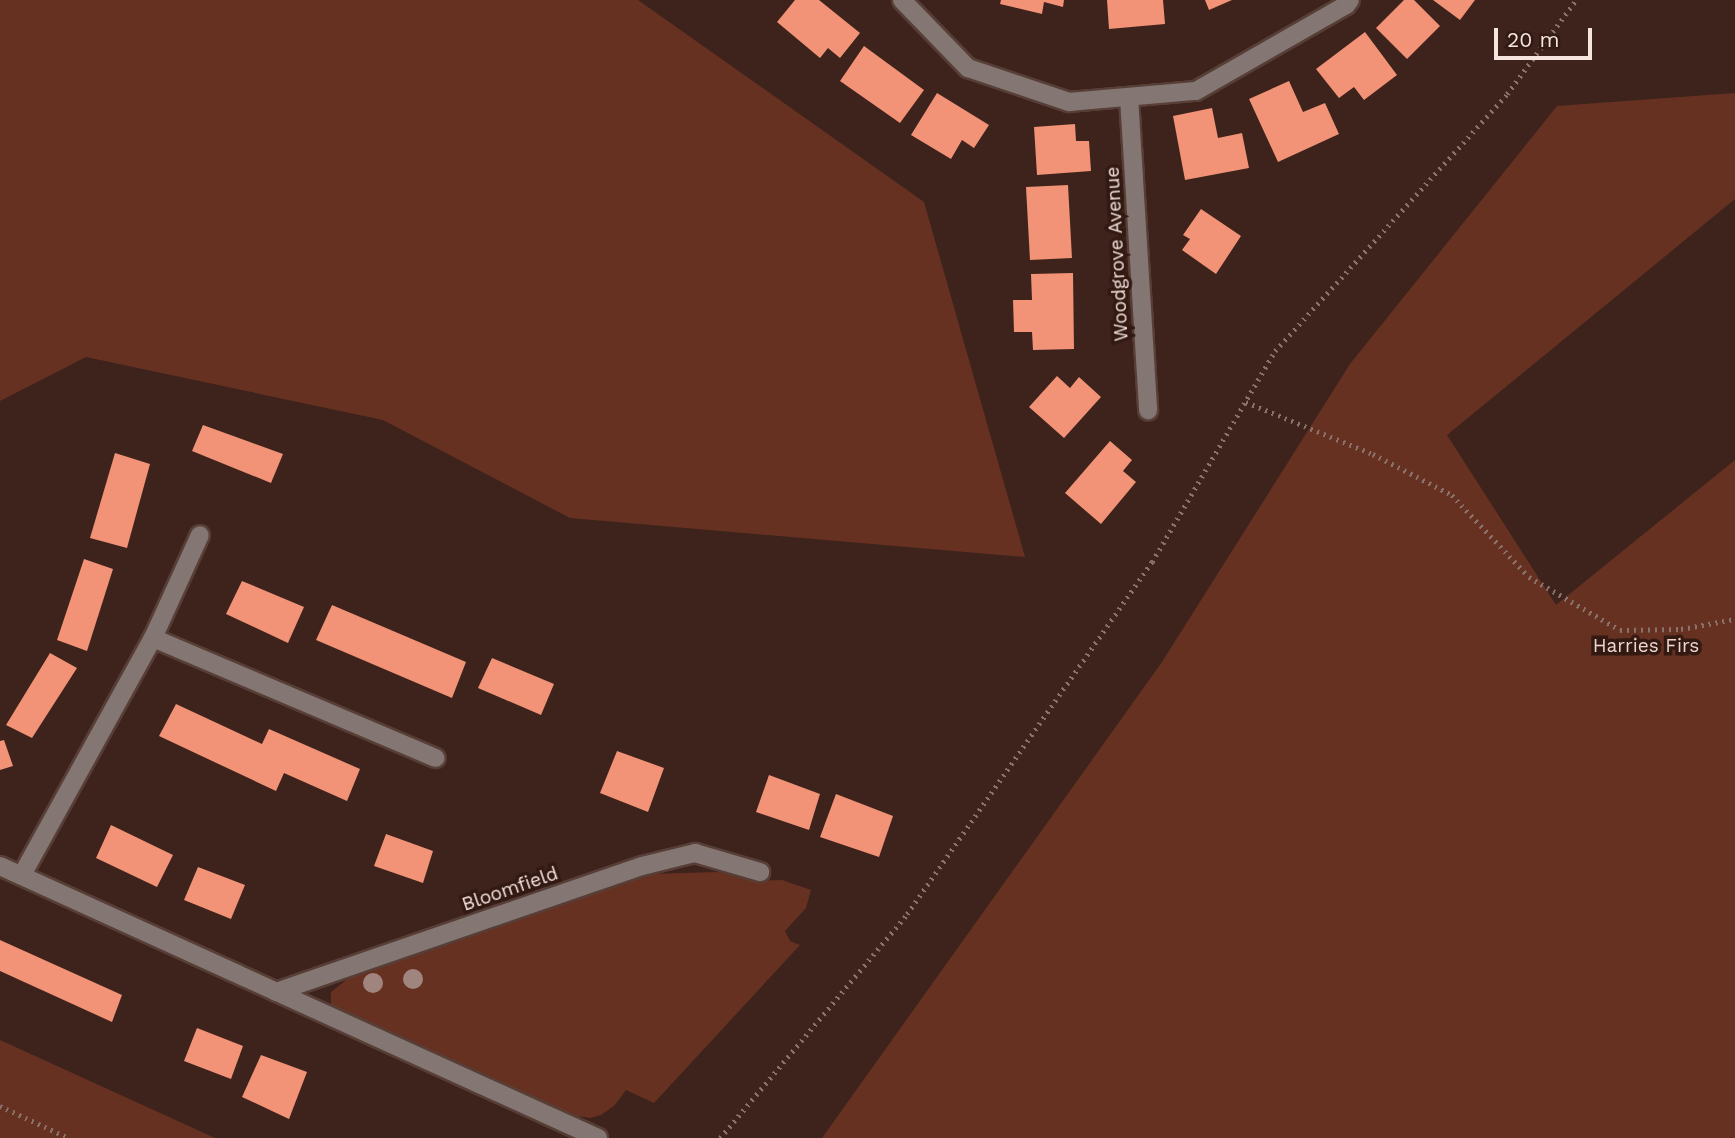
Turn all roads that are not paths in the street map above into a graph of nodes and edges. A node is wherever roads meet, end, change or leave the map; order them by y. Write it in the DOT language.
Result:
graph roads {
  1 [pos="902,0"];
  2 [pos="1350,0"];
  3 [pos="1129,97"];
  4 [pos="1148,410"];
  5 [pos="200,535"];
  6 [pos="153,638"];
  7 [pos="436,758"];
  8 [pos="0,866"];
  9 [pos="760,872"];
  10 [pos="22,876"];
  11 [pos="276,992"];
  12 [pos="598,1138"];
  1 -- 3 [label="street"];
  2 -- 3 [label="street"];
  3 -- 4 [label="street, Woodgrove Avenue"];
  5 -- 6 [label="street"];
  6 -- 7 [label="street"];
  6 -- 10 [label="street"];
  8 -- 10 [label="street"];
  9 -- 11 [label="street, Bloomfield"];
  10 -- 11 [label="street"];
  11 -- 12 [label="street"];
}
